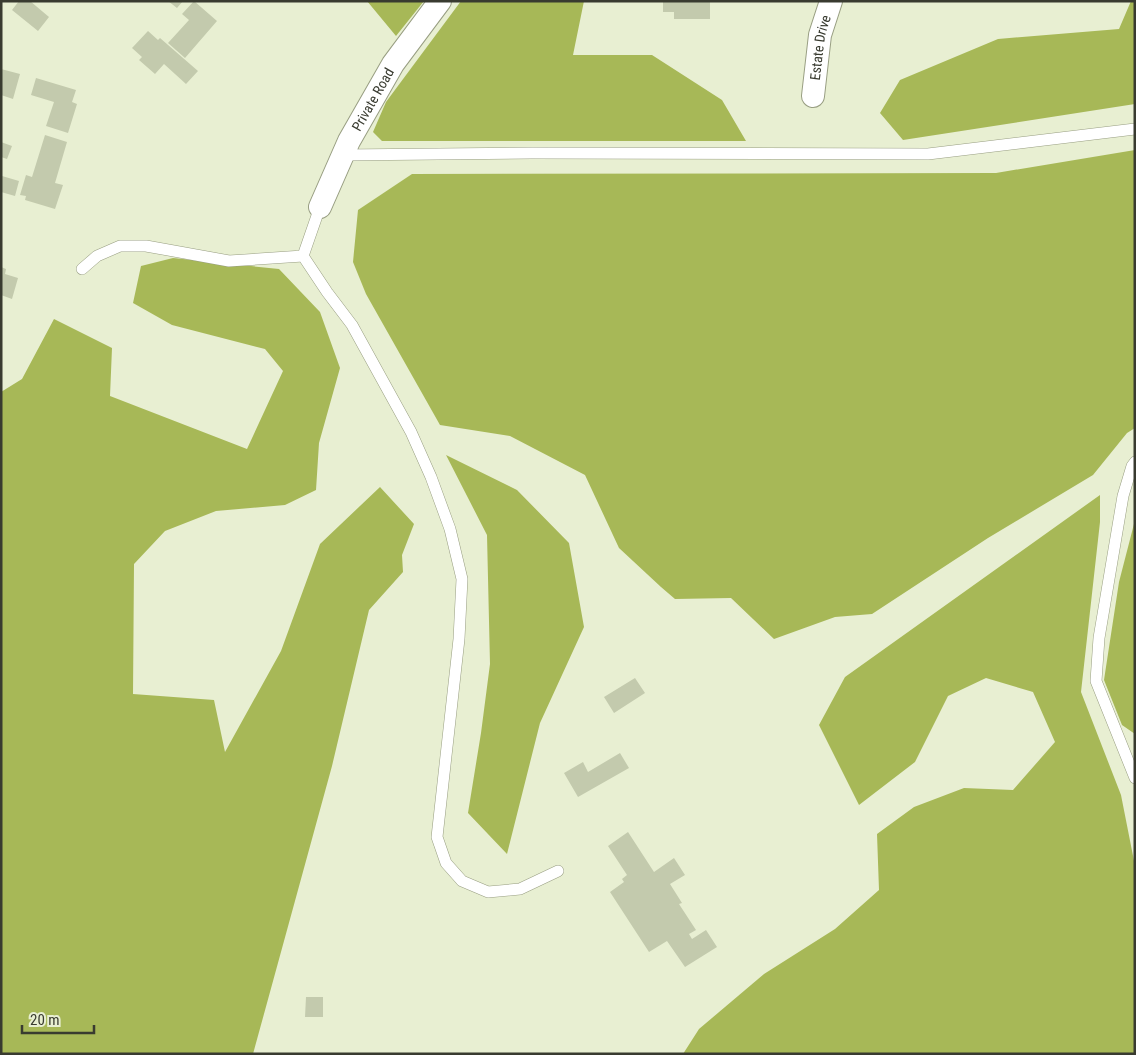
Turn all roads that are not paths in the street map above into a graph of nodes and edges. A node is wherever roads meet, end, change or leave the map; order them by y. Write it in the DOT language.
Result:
graph roads {
  1 [pos="440,1"];
  2 [pos="831,1"];
  3 [pos="813,96"];
  4 [pos="1135,129"];
  5 [pos="343,155"];
  6 [pos="320,207"];
  7 [pos="303,256"];
  8 [pos="82,269"];
  9 [pos="1135,462"];
  10 [pos="1129,753"];
  11 [pos="1135,778"];
  12 [pos="558,871"];
  1 -- 5 [label="street, Private Road"];
  2 -- 3 [label="street, Estate Drive"];
  4 -- 5 [label="lane"];
  5 -- 6 [label="street, Private Road"];
  6 -- 7 [label="lane"];
  7 -- 8 [label="lane"];
  7 -- 12 [label="lane"];
  9 -- 10 [label="lane"];
  10 -- 11 [label="lane"];
}
